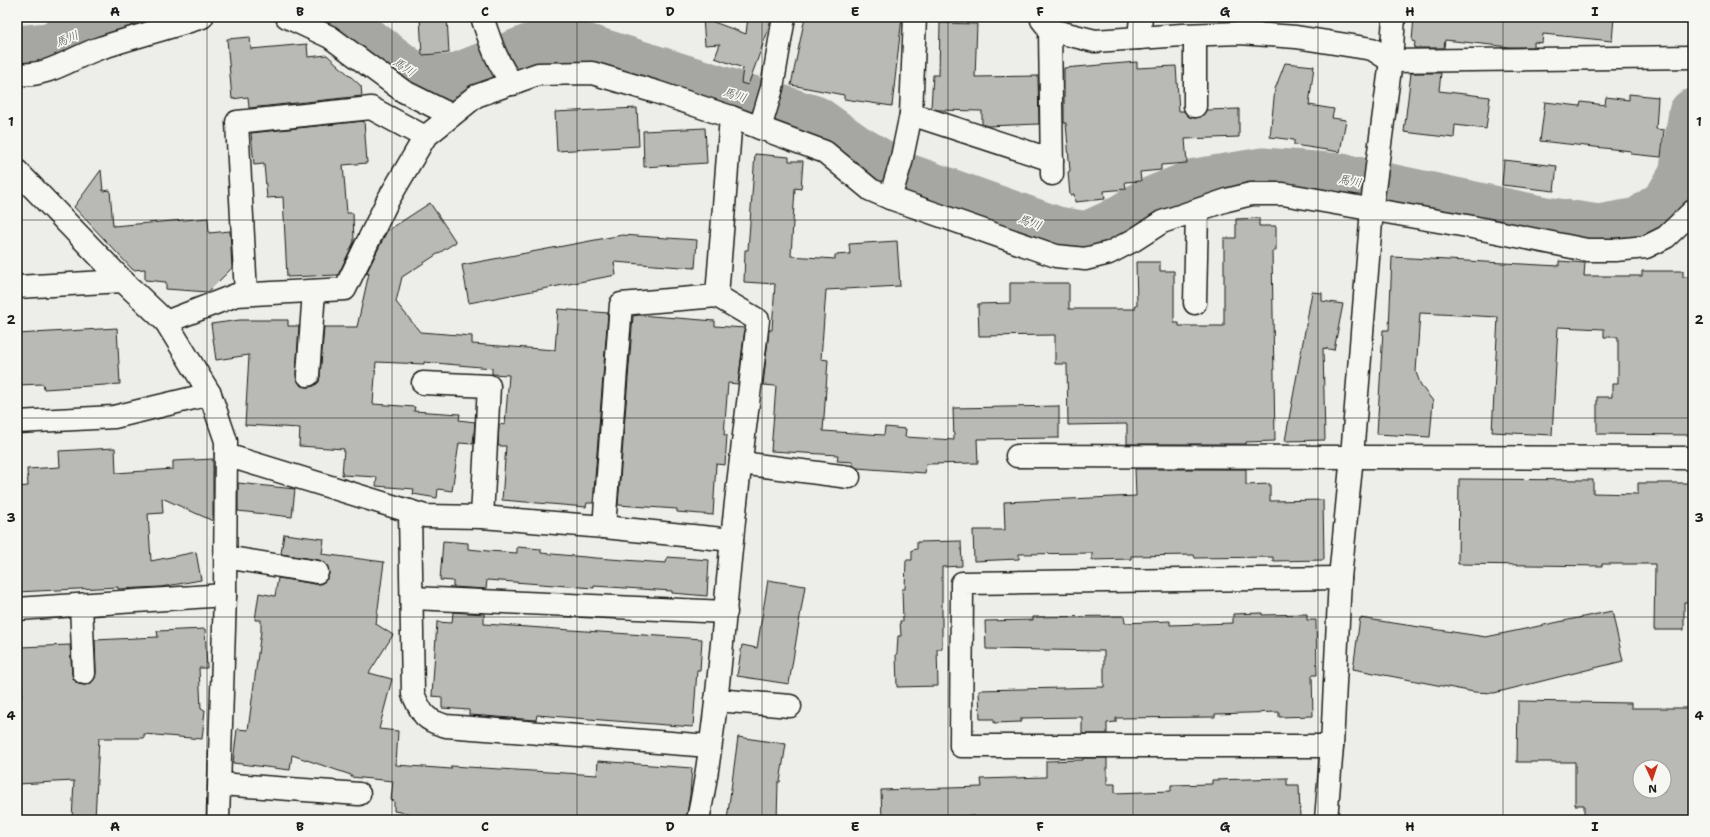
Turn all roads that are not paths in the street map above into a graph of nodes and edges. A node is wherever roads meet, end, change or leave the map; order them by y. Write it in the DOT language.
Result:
graph roads {
  1 [pos="202,17"];
  2 [pos="288,17"];
  3 [pos="482,17"];
  4 [pos="784,17"];
  5 [pos="915,17"];
  6 [pos="1394,17"];
  7 [pos="1041,21"];
  8 [pos="1140,28"];
  9 [pos="1195,36"];
  10 [pos="1691,57"];
  11 [pos="1391,61"];
  12 [pos="17,74"];
  13 [pos="508,78"];
  14 [pos="1195,106"];
  15 [pos="911,114"];
  16 [pos="451,115"];
  17 [pos="731,118"];
  18 [pos="761,122"];
  19 [pos="425,137"];
  20 [pos="17,171"];
  21 [pos="892,191"];
  22 [pos="1373,203"];
  23 [pos="1197,211"];
  24 [pos="1693,211"];
  25 [pos="123,281"];
  26 [pos="17,287"];
  27 [pos="314,291"];
  28 [pos="246,294"];
  29 [pos="717,296"];
  30 [pos="1195,303"];
  31 [pos="166,322"];
  32 [pos="308,375"];
  33 [pos="423,384"];
  34 [pos="210,394"];
  35 [pos="17,422"];
  36 [pos="226,455"];
  37 [pos="1017,456"];
  38 [pos="1352,456"];
  39 [pos="1693,458"];
  40 [pos="741,463"];
  41 [pos="849,477"];
  42 [pos="410,511"];
  43 [pos="482,517"];
  44 [pos="604,527"];
  45 [pos="732,540"];
  46 [pos="225,557"];
  47 [pos="317,572"];
  48 [pos="1340,578"];
  49 [pos="225,595"];
  50 [pos="412,598"];
  51 [pos="81,605"];
  52 [pos="17,609"];
  53 [pos="726,612"];
  54 [pos="84,673"];
  55 [pos="716,700"];
  56 [pos="790,706"];
  57 [pos="710,746"];
  58 [pos="1332,746"];
  59 [pos="220,784"];
  60 [pos="359,794"];
  61 [pos="218,820"];
  62 [pos="698,820"];
  63 [pos="1326,820"];
  1 -- 12 [label="street"];
  2 -- 16 [label="street"];
  3 -- 13 [label="street"];
  4 -- 18 [label="street"];
  5 -- 15 [label="street"];
  6 -- 11 [label="street"];
  7 -- 8 [label="street"];
  7 -- 15 [label="street"];
  8 -- 9 [label="street"];
  9 -- 11 [label="street"];
  9 -- 14 [label="street"];
  10 -- 11 [label="street"];
  11 -- 22 [label="street"];
  13 -- 16 [label="street"];
  13 -- 17 [label="street"];
  15 -- 21 [label="street"];
  16 -- 19 [label="street"];
  17 -- 18 [label="street"];
  17 -- 29 [label="street"];
  18 -- 21 [label="street"];
  19 -- 27 [label="street"];
  19 -- 28 [label="street"];
  20 -- 25 [label="street"];
  21 -- 23 [label="street"];
  22 -- 23 [label="street"];
  22 -- 24 [label="street"];
  22 -- 38 [label="street"];
  23 -- 30 [label="street"];
  25 -- 26 [label="street"];
  25 -- 31 [label="street"];
  27 -- 28 [label="street"];
  27 -- 32 [label="street"];
  28 -- 31 [label="street"];
  29 -- 40 [label="street"];
  29 -- 44 [label="street"];
  31 -- 34 [label="street"];
  33 -- 43 [label="street"];
  34 -- 35 [label="street"];
  34 -- 36 [label="street"];
  36 -- 42 [label="street"];
  36 -- 46 [label="street"];
  37 -- 38 [label="street"];
  38 -- 39 [label="street"];
  38 -- 48 [label="street"];
  40 -- 41 [label="street"];
  40 -- 45 [label="street"];
  42 -- 43 [label="street"];
  42 -- 50 [label="street"];
  43 -- 44 [label="street"];
  44 -- 45 [label="street"];
  45 -- 53 [label="street"];
  46 -- 47 [label="street"];
  46 -- 49 [label="street"];
  48 -- 58 [label="street"];
  48 -- 58 [label="street"];
  49 -- 51 [label="street"];
  49 -- 59 [label="street"];
  50 -- 53 [label="street"];
  50 -- 57 [label="street"];
  51 -- 52 [label="street"];
  51 -- 54 [label="street"];
  53 -- 55 [label="street"];
  55 -- 56 [label="street"];
  55 -- 57 [label="street"];
  57 -- 62 [label="street"];
  58 -- 63 [label="street"];
  59 -- 60 [label="street"];
  59 -- 61 [label="street"];
}
